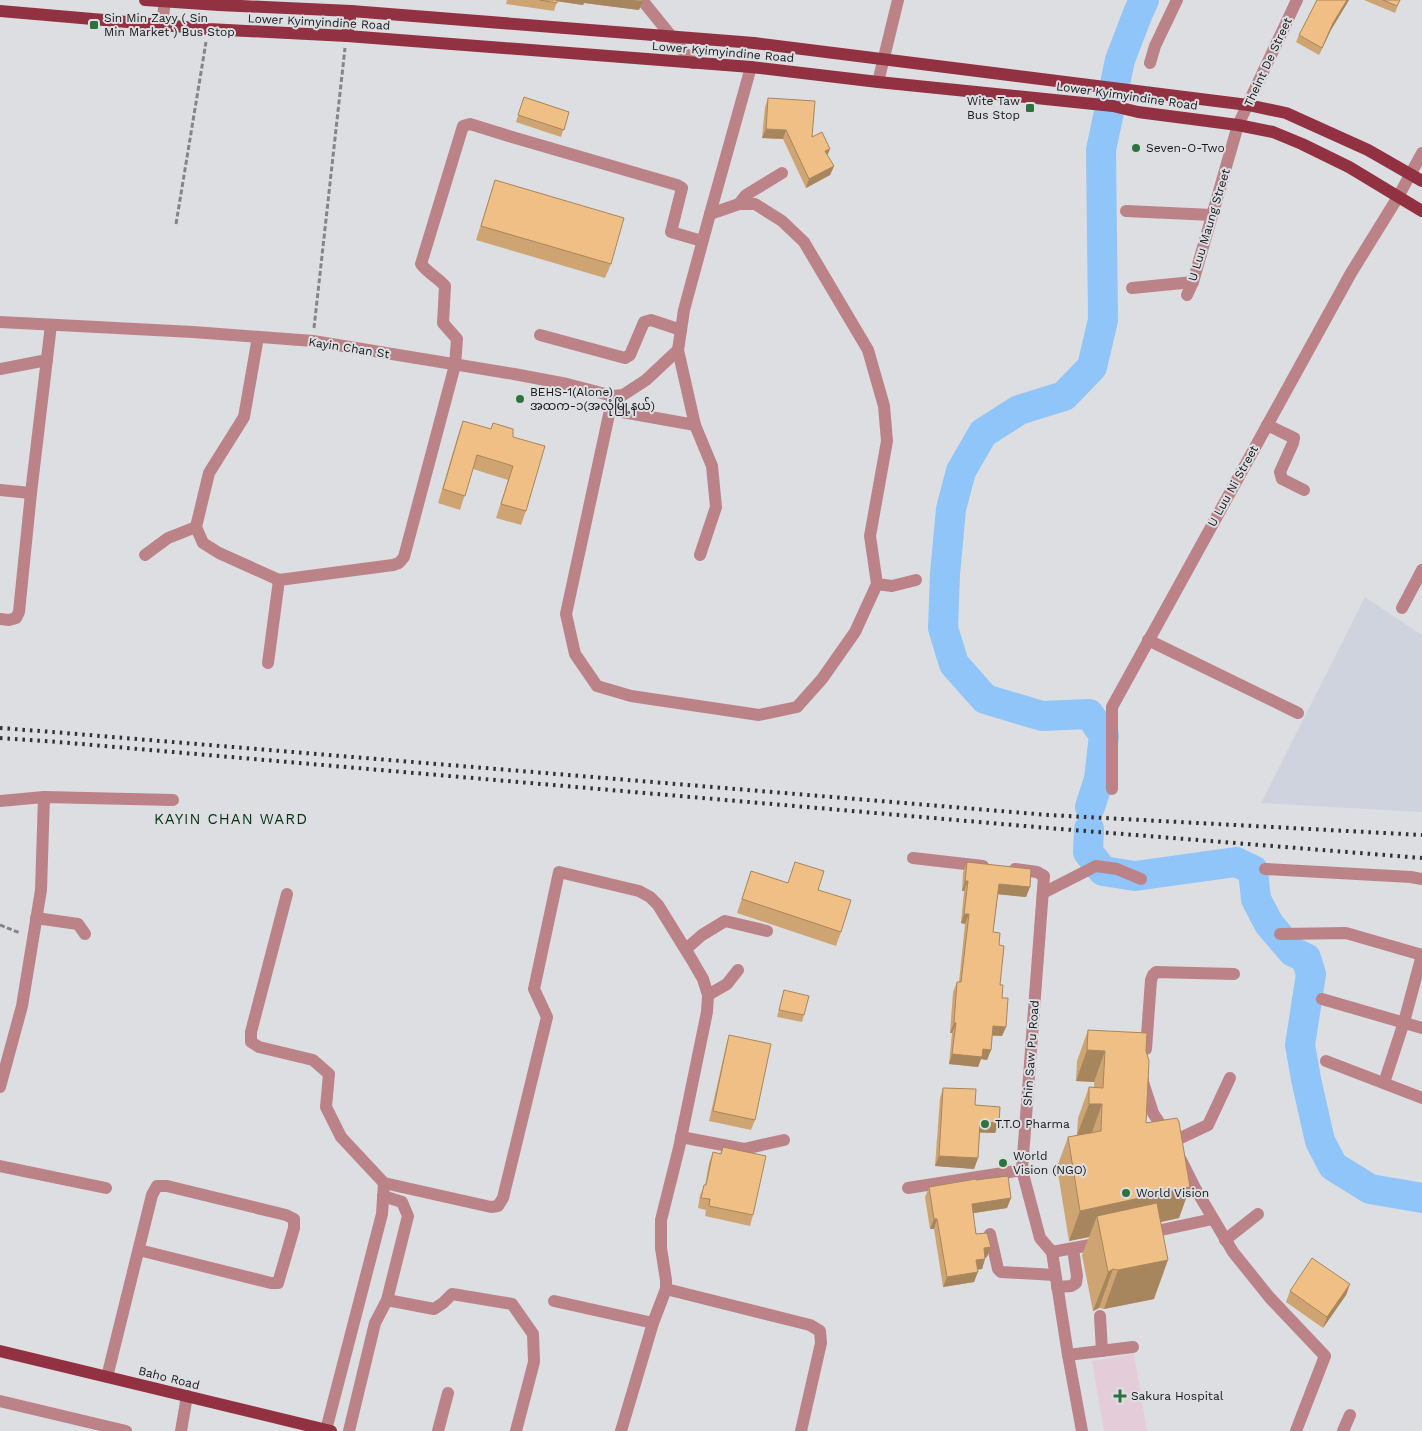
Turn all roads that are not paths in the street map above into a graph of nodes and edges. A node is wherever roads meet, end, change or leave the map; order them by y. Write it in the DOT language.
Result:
graph roads {
  1 [pos="145,0"];
  2 [pos="642,0"];
  3 [pos="898,0"];
  4 [pos="1176,0"];
  5 [pos="1297,0"];
  6 [pos="165,1"];
  7 [pos="0,11"];
  8 [pos="351,12"];
  9 [pos="162,25"];
  10 [pos="347,36"];
  11 [pos="673,38"];
  12 [pos="884,60"];
  13 [pos="693,63"];
  14 [pos="1150,64"];
  15 [pos="751,67"];
  16 [pos="878,82"];
  17 [pos="1248,105"];
  18 [pos="1238,125"];
  19 [pos="1422,153"];
  20 [pos="782,173"];
  21 [pos="1411,174"];
  22 [pos="1422,181"];
  23 [pos="1398,197"];
  24 [pos="739,204"];
  25 [pos="1126,211"];
  26 [pos="1422,211"];
  27 [pos="710,214"];
  28 [pos="1212,215"];
  29 [pos="702,241"];
  30 [pos="1193,282"];
  31 [pos="1132,288"];
  32 [pos="1187,295"];
  33 [pos="0,322"];
  34 [pos="51,325"];
  35 [pos="681,330"];
  36 [pos="540,335"];
  37 [pos="258,337"];
  38 [pos="678,350"];
  39 [pos="47,360"];
  40 [pos="455,365"];
  41 [pos="0,369"];
  42 [pos="613,396"];
  43 [pos="611,410"];
  44 [pos="695,425"];
  45 [pos="1266,425"];
  46 [pos="0,490"];
  47 [pos="1304,490"];
  48 [pos="31,493"];
  49 [pos="196,527"];
  50 [pos="145,555"];
  51 [pos="700,555"];
  52 [pos="1422,570"];
  53 [pos="279,580"];
  54 [pos="916,580"];
  55 [pos="877,584"];
  56 [pos="1402,608"];
  57 [pos="0,619"];
  58 [pos="1148,640"];
  59 [pos="268,663"];
  60 [pos="1298,713"];
  61 [pos="1112,789"];
  62 [pos="44,797"];
  63 [pos="173,800"];
  64 [pos="0,801"];
  65 [pos="912,858"];
  66 [pos="1265,869"];
  67 [pos="1141,879"];
  68 [pos="1422,880"];
  69 [pos="1043,893"];
  70 [pos="287,894"];
  71 [pos="36,918"];
  72 [pos="767,931"];
  73 [pos="85,934"];
  74 [pos="1280,934"];
  75 [pos="686,949"];
  76 [pos="1422,955"];
  77 [pos="738,970"];
  78 [pos="1234,974"];
  79 [pos="708,995"];
  80 [pos="1322,999"];
  81 [pos="1404,1022"];
  82 [pos="1422,1028"];
  83 [pos="1326,1061"];
  84 [pos="1230,1078"];
  85 [pos="1384,1083"];
  86 [pos="0,1087"];
  87 [pos="1422,1098"];
  88 [pos="681,1137"];
  89 [pos="784,1140"];
  90 [pos="1172,1142"];
  91 [pos="0,1166"];
  92 [pos="1022,1170"];
  93 [pos="384,1183"];
  94 [pos="106,1188"];
  95 [pos="908,1188"];
  96 [pos="383,1196"];
  97 [pos="1258,1214"];
  98 [pos="1213,1219"];
  99 [pos="990,1234"];
  100 [pos="1139,1235"];
  101 [pos="1225,1240"];
  102 [pos="1111,1241"];
  103 [pos="1074,1249"];
  104 [pos="139,1250"];
  105 [pos="1052,1252"];
  106 [pos="1056,1281"];
  107 [pos="666,1289"];
  108 [pos="387,1300"];
  109 [pos="554,1301"];
  110 [pos="1100,1316"];
  111 [pos="653,1324"];
  112 [pos="1133,1347"];
  113 [pos="0,1351"];
  114 [pos="1102,1351"];
  115 [pos="1068,1354"];
  116 [pos="107,1377"];
  117 [pos="448,1393"];
  118 [pos="187,1396"];
  119 [pos="0,1401"];
  120 [pos="1350,1415"];
  121 [pos="328,1430"];
  122 [pos="1300,1430"];
  123 [pos="126,1431"];
  124 [pos="180,1431"];
  125 [pos="349,1431"];
  126 [pos="438,1431"];
  127 [pos="516,1431"];
  128 [pos="621,1431"];
  129 [pos="801,1431"];
  130 [pos="1082,1431"];
  131 [pos="1343,1431"];
  1 -- 6 [label="main road, Lower Kyimyindine Road"];
  2 -- 11 [label="street"];
  3 -- 12 [label="street"];
  4 -- 14 [label="street"];
  5 -- 17 [label="street, Theint De Street"];
  6 -- 8 [label="main road, Lower Kyimyindine Road"];
  6 -- 9 [label="street"];
  7 -- 9 [label="main road, Lower Kyimyindine Road"];
  8 -- 10 [label="main road"];
  8 -- 11 [label="main road, Lower Kyimyindine Road"];
  9 -- 10 [label="main road, Lower Kyimyindine Road"];
  10 -- 13 [label="main road, Lower Kyimyindine Road"];
  11 -- 12 [label="main road, Lower Kyimyindine Road"];
  11 -- 13 [label="street"];
  12 -- 16 [label="street"];
  12 -- 17 [label="main road, Lower Kyimyindine Road"];
  13 -- 15 [label="main road, Lower Kyimyindine Road"];
  15 -- 16 [label="main road, Lower Kyimyindine Road"];
  15 -- 27 [label="street"];
  16 -- 18 [label="main road, Lower Kyimyindine Road"];
  17 -- 18 [label="street, Theint De Street"];
  17 -- 21 [label="main road, Lower Kyimyindine Road"];
  18 -- 23 [label="main road, Lower Kyimyindine Road"];
  18 -- 28 [label="street, U Luu Maung Street"];
  19 -- 21 [label="street, U Luu Ni Street"];
  20 -- 24 [label="street"];
  21 -- 22 [label="main road, Lower Kyimyindine Road"];
  21 -- 23 [label="street, U Luu Ni Street"];
  23 -- 26 [label="main road, Lower Kyimyindine Road"];
  23 -- 45 [label="street, U Luu Ni Street"];
  24 -- 27 [label="street"];
  24 -- 55 [label="street"];
  25 -- 28 [label="street"];
  27 -- 29 [label="street"];
  28 -- 30 [label="street, U Luu Maung Street"];
  29 -- 35 [label="street"];
  29 -- 40 [label="street"];
  30 -- 31 [label="street"];
  30 -- 32 [label="street, U Luu Maung Street"];
  33 -- 34 [label="street, Kayin Chan St"];
  34 -- 37 [label="street, Kayin Chan St"];
  34 -- 39 [label="street"];
  35 -- 36 [label="street"];
  35 -- 38 [label="street"];
  37 -- 40 [label="street, Kayin Chan St"];
  37 -- 49 [label="street"];
  38 -- 42 [label="street"];
  38 -- 44 [label="street"];
  39 -- 41 [label="street"];
  39 -- 48 [label="street"];
  40 -- 42 [label="street, Kayin Chan St"];
  40 -- 53 [label="street"];
  42 -- 43 [label="street"];
  43 -- 44 [label="street"];
  43 -- 55 [label="street"];
  44 -- 51 [label="street"];
  45 -- 47 [label="street"];
  45 -- 58 [label="street, U Luu Ni Street"];
  46 -- 48 [label="street"];
  48 -- 57 [label="street"];
  49 -- 50 [label="street"];
  49 -- 53 [label="street"];
  52 -- 56 [label="street"];
  53 -- 59 [label="street"];
  54 -- 55 [label="street"];
  58 -- 60 [label="street"];
  58 -- 61 [label="street, U Luu Ni Street"];
  62 -- 63 [label="street"];
  62 -- 64 [label="street"];
  62 -- 71 [label="street"];
  65 -- 69 [label="street, Shin Saw Pu Road"];
  66 -- 68 [label="street"];
  67 -- 69 [label="street"];
  69 -- 92 [label="street, Shin Saw Pu Road"];
  70 -- 93 [label="street"];
  71 -- 73 [label="street"];
  71 -- 86 [label="street"];
  72 -- 75 [label="street"];
  74 -- 76 [label="street"];
  75 -- 79 [label="street"];
  75 -- 93 [label="street"];
  76 -- 81 [label="street"];
  77 -- 79 [label="street"];
  78 -- 90 [label="street"];
  79 -- 88 [label="street"];
  80 -- 81 [label="street"];
  81 -- 82 [label="street"];
  81 -- 85 [label="street"];
  83 -- 85 [label="street"];
  84 -- 90 [label="street"];
  85 -- 87 [label="street"];
  88 -- 89 [label="street"];
  88 -- 107 [label="street"];
  90 -- 98 [label="street"];
  91 -- 94 [label="street"];
  92 -- 95 [label="street"];
  92 -- 105 [label="street, Shin Saw Pu Road"];
  93 -- 96 [label="street"];
  96 -- 108 [label="street"];
  96 -- 121 [label="street"];
  97 -- 101 [label="street"];
  98 -- 100 [label="street"];
  98 -- 101 [label="street"];
  99 -- 106 [label="street"];
  101 -- 122 [label="street"];
  102 -- 103 [label="street"];
  103 -- 105 [label="street"];
  103 -- 106 [label="street"];
  104 -- 104 [label="street"];
  104 -- 116 [label="street"];
  105 -- 106 [label="street, Shin Saw Pu Road"];
  106 -- 115 [label="street, Shin Saw Pu Road"];
  107 -- 111 [label="street"];
  107 -- 129 [label="street"];
  108 -- 125 [label="street"];
  108 -- 127 [label="street"];
  109 -- 111 [label="street"];
  110 -- 114 [label="street"];
  111 -- 128 [label="street"];
  112 -- 114 [label="street"];
  113 -- 116 [label="main road, Baho Road"];
  114 -- 115 [label="street"];
  115 -- 130 [label="street, Shin Saw Pu Road"];
  116 -- 118 [label="main road, Baho Road"];
  117 -- 126 [label="street"];
  118 -- 121 [label="main road, Baho Road"];
  118 -- 124 [label="street"];
  119 -- 123 [label="street"];
  120 -- 131 [label="street"];
}
